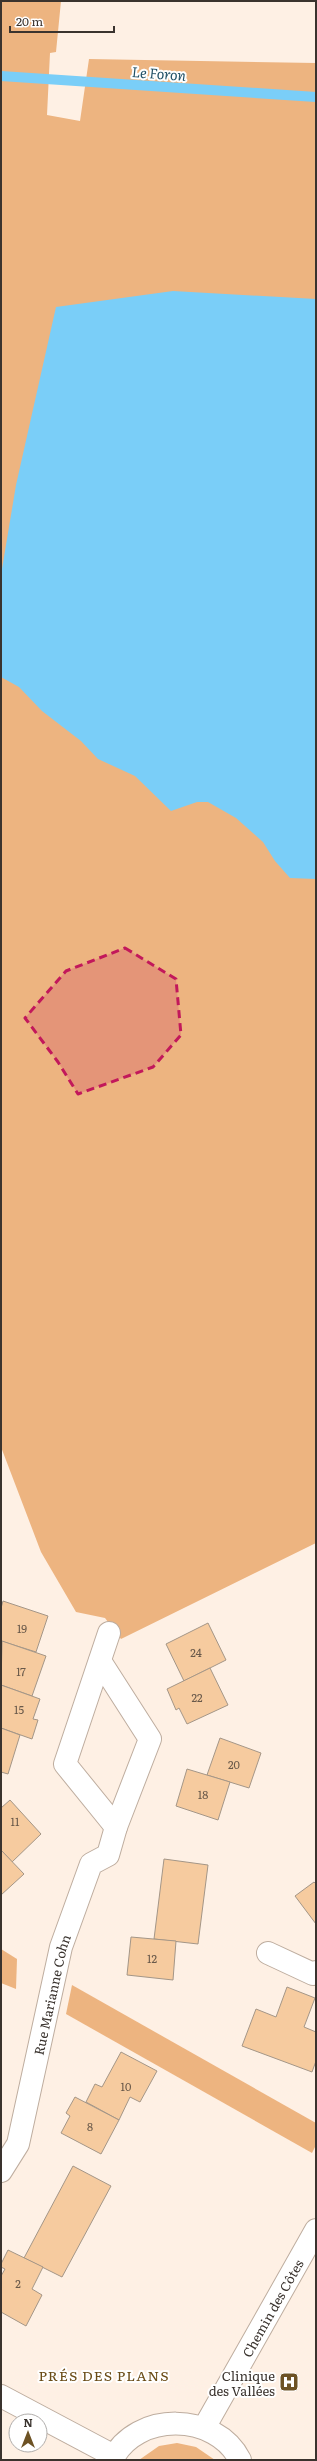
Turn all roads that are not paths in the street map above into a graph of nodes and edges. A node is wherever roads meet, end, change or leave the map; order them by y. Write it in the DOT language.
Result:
graph roads {
  1 [pos="109,1633"];
  2 [pos="100,1661"];
  3 [pos="116,1826"];
  4 [pos="268,1954"];
  5 [pos="316,1972"];
  6 [pos="1,2171"];
  7 [pos="316,2230"];
  8 [pos="1,2396"];
  9 [pos="204,2428"];
  10 [pos="113,2458"];
  11 [pos="240,2460"];
  1 -- 2 [label="street"];
  2 -- 3 [label="street, Rue Marianne Cohn"];
  2 -- 3 [label="street"];
  3 -- 6 [label="street, Rue Marianne Cohn"];
  4 -- 5 [label="street"];
  7 -- 9 [label="street, Chemin des Côtes"];
  8 -- 10 [label="street"];
  9 -- 10 [label="street"];
  9 -- 11 [label="street"];
}
